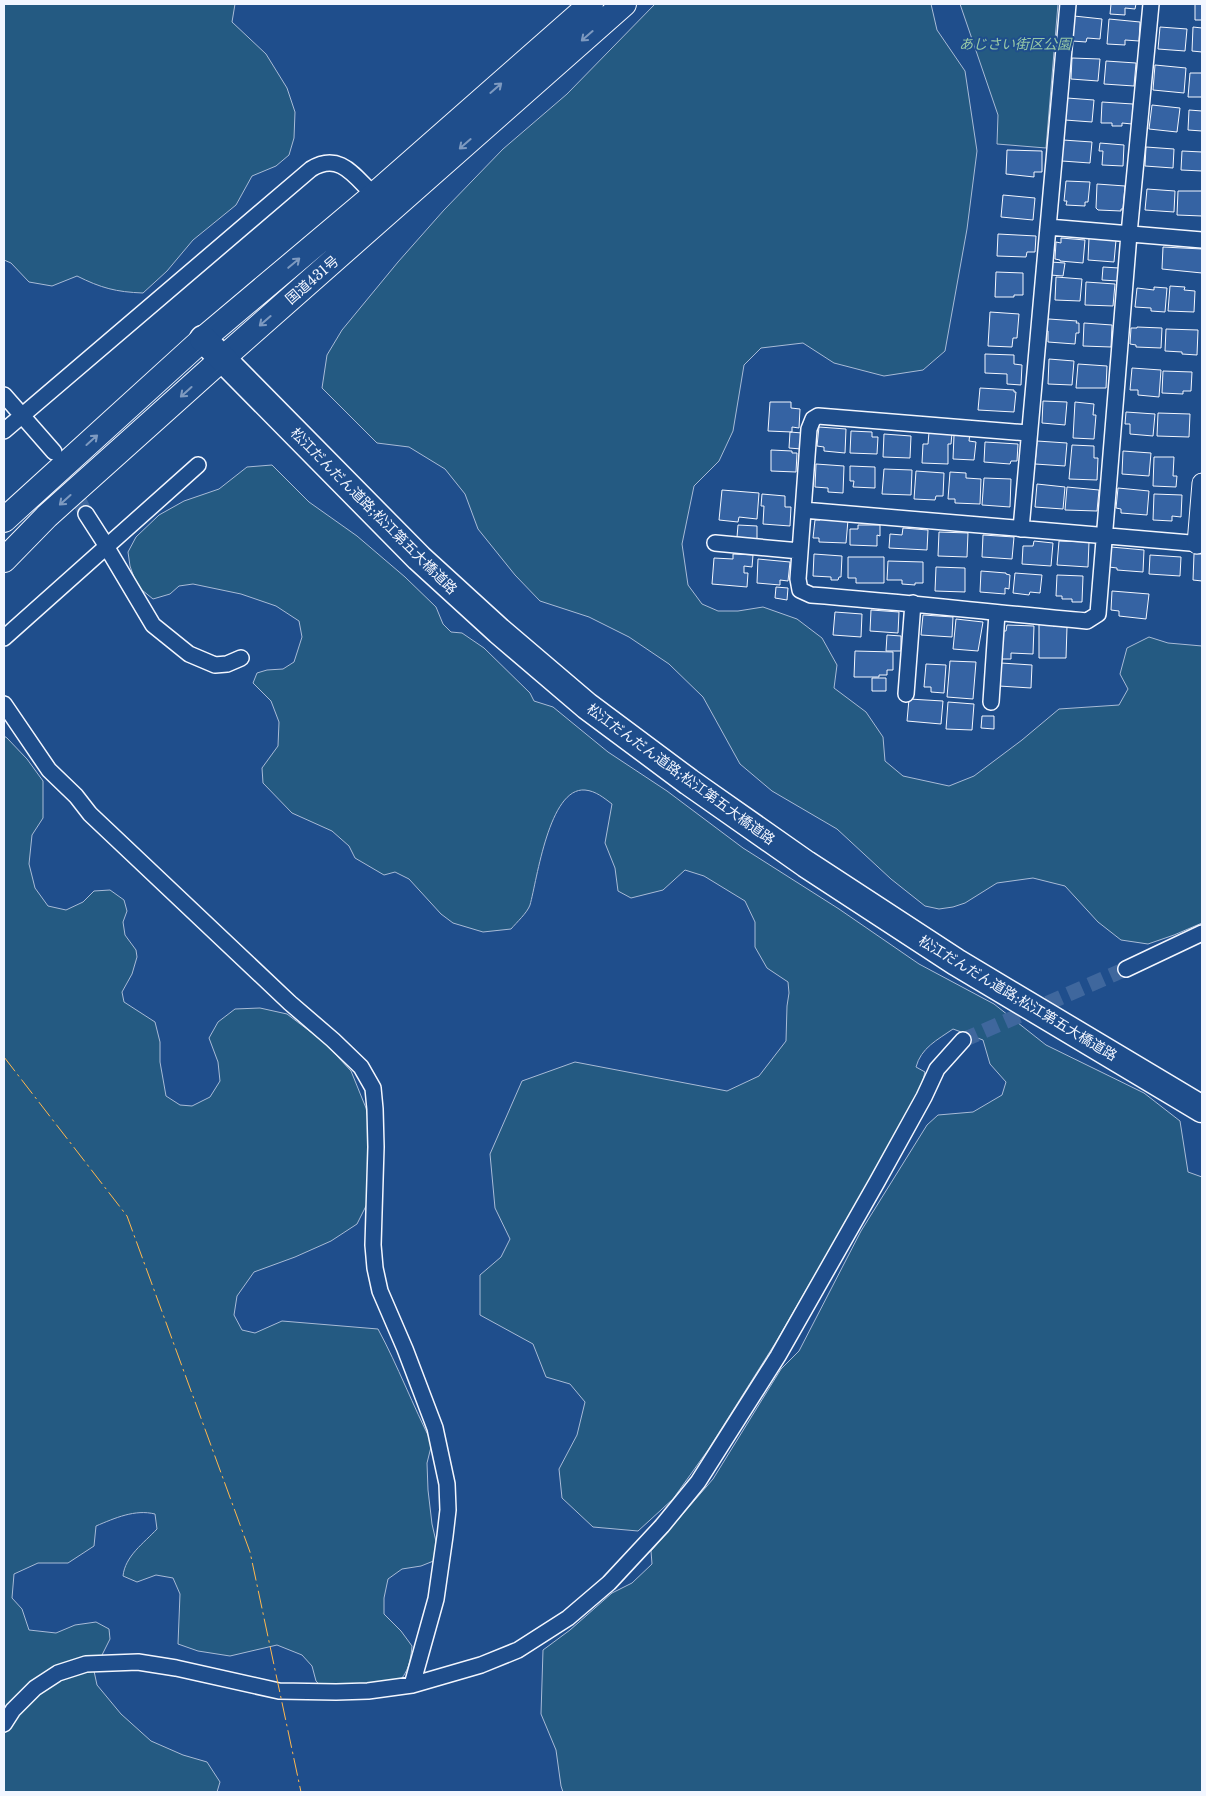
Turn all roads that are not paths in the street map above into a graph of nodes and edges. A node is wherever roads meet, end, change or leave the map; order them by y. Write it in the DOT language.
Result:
graph roads {
  1 [pos="591,4"];
  2 [pos="624,4"];
  3 [pos="1068,4"];
  4 [pos="1151,4"];
  5 [pos="374,195"];
  6 [pos="1048,227"];
  7 [pos="1129,234"];
  8 [pos="1202,240"];
  9 [pos="203,339"];
  10 [pos="222,359"];
  11 [pos="4,395"];
  12 [pos="22,415"];
  13 [pos="4,431"];
  14 [pos="1028,433"];
  15 [pos="54,452"];
  16 [pos="198,465"];
  17 [pos="1202,483"];
  18 [pos="803,510"];
  19 [pos="86,514"];
  20 [pos="4,520"];
  21 [pos="1021,528"];
  22 [pos="1105,536"];
  23 [pos="715,542"];
  24 [pos="1200,544"];
  25 [pos="800,551"];
  26 [pos="4,560"];
  27 [pos="913,603"];
  28 [pos="997,613"];
  29 [pos="4,638"];
  30 [pos="241,658"];
  31 [pos="906,694"];
  32 [pos="991,702"];
  33 [pos="4,704"];
  34 [pos="1202,933"];
  35 [pos="1126,969"];
  36 [pos="962,1040"];
  37 [pos="1202,1109"];
  38 [pos="412,1685"];
  39 [pos="4,1724"];
  5 -- 1 [label="highway, 国道431号, one-way"];
  2 -- 10 [label="highway, 国道431号, one-way"];
  3 -- 6 [label="street"];
  4 -- 7 [label="street"];
  9 -- 5 [label="highway, 国道431号, one-way"];
  5 -- 12 [label="street"];
  6 -- 7 [label="street"];
  6 -- 14 [label="street"];
  7 -- 8 [label="street"];
  7 -- 22 [label="street"];
  9 -- 10 [label="highway, 松江だんだん道路;松江第五大橋道路"];
  20 -- 9 [label="highway, 国道431号, one-way"];
  10 -- 26 [label="highway, 国道431号, one-way"];
  10 -- 37 [label="highway, 松江だんだん道路;松江第五大橋道路"];
  11 -- 12 [label="street"];
  12 -- 13 [label="street"];
  12 -- 15 [label="street"];
  14 -- 18 [label="street"];
  14 -- 21 [label="street"];
  16 -- 29 [label="street"];
  17 -- 24 [label="street"];
  18 -- 21 [label="street"];
  18 -- 25 [label="street"];
  19 -- 30 [label="street"];
  21 -- 22 [label="street"];
  22 -- 24 [label="street"];
  22 -- 28 [label="street"];
  23 -- 25 [label="street"];
  25 -- 27 [label="street"];
  27 -- 28 [label="street"];
  27 -- 31 [label="street"];
  28 -- 32 [label="street"];
  33 -- 38 [label="street"];
  34 -- 35 [label="street"];
  36 -- 38 [label="street"];
  38 -- 39 [label="street"];
}
